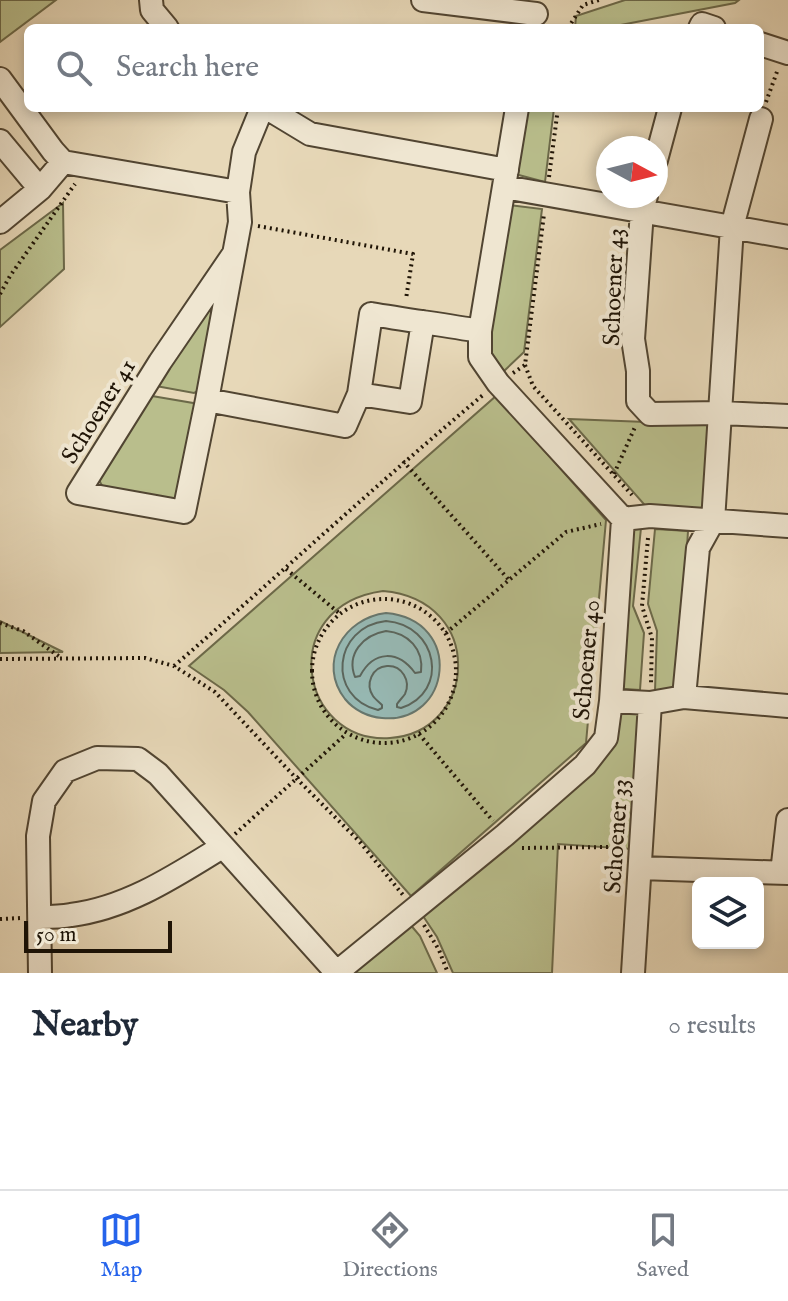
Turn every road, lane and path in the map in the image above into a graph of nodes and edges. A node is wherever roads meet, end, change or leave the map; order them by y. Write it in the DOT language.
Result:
graph roads {
  1 [pos="151,0"];
  2 [pos="423,0"];
  3 [pos="599,0"];
  4 [pos="536,14"];
  5 [pos="164,24"];
  6 [pos="571,24"];
  7 [pos="764,45"];
  8 [pos="786,52"];
  9 [pos="0,79"];
  10 [pos="764,111"];
  11 [pos="24,112"];
  12 [pos="24,112"];
  13 [pos="263,112"];
  14 [pos="272,112"];
  15 [pos="516,112"];
  16 [pos="669,112"];
  17 [pos="764,112"];
  18 [pos="761,119"];
  19 [pos="662,136"];
  20 [pos="0,141"];
  21 [pos="63,162"];
  22 [pos="87,166"];
  23 [pos="505,178"];
  24 [pos="40,189"];
  25 [pos="238,192"];
  26 [pos="596,195"];
  27 [pos="644,208"];
  28 [pos="659,208"];
  29 [pos="0,222"];
  30 [pos="240,222"];
  31 [pos="732,227"];
  32 [pos="788,237"];
  33 [pos="233,255"];
  34 [pos="0,294"];
  35 [pos="413,321"];
  36 [pos="480,331"];
  37 [pos="359,394"];
  38 [pos="207,400"];
  39 [pos="644,407"];
  40 [pos="721,413"];
  41 [pos="788,416"];
  42 [pos="403,461"];
  43 [pos="605,499"];
  44 [pos="623,519"];
  45 [pos="713,521"];
  46 [pos="788,526"];
  47 [pos="286,569"];
  48 [pos="509,580"];
  49 [pos="339,613"];
  50 [pos="0,623"];
  51 [pos="446,633"];
  52 [pos="61,658"];
  53 [pos="0,659"];
  54 [pos="684,697"];
  55 [pos="611,701"];
  56 [pos="650,703"];
  57 [pos="788,706"];
  58 [pos="346,734"];
  59 [pos="296,778"];
  60 [pos="788,820"];
  61 [pos="222,847"];
  62 [pos="640,868"];
  63 [pos="785,873"];
  64 [pos="415,910"];
  65 [pos="40,917"];
  66 [pos="40,973"];
  67 [pos="336,973"];
  68 [pos="448,973"];
  69 [pos="633,973"];
  1 -- 5 [label="street"];
  2 -- 4 [label="street"];
  3 -- 6 [label="path"];
  7 -- 8 [label="street"];
  8 -- 10 [label="path"];
  9 -- 11 [label="street"];
  12 -- 21 [label="street"];
  13 -- 25 [label="street, Schoener 41"];
  14 -- 23 [label="street, Schoener 41"];
  15 -- 23 [label="street"];
  16 -- 19 [label="street"];
  17 -- 18 [label="path"];
  18 -- 31 [label="street"];
  20 -- 24 [label="street"];
  21 -- 22 [label="street"];
  21 -- 24 [label="street"];
  22 -- 25 [label="street"];
  22 -- 34 [label="path"];
  23 -- 26 [label="street, Schoener 41"];
  23 -- 36 [label="street"];
  24 -- 29 [label="street"];
  25 -- 30 [label="street, Schoener 41"];
  27 -- 39 [label="street, Schoener 43"];
  28 -- 31 [label="street, Schoener 41"];
  30 -- 33 [label="street, Schoener 41"];
  30 -- 35 [label="path"];
  31 -- 32 [label="street, Schoener 41"];
  31 -- 40 [label="street"];
  33 -- 38 [label="street, Schoener 41"];
  33 -- 38 [label="street, Schoener 41"];
  35 -- 36 [label="street"];
  35 -- 37 [label="street"];
  35 -- 37 [label="street"];
  36 -- 43 [label="street"];
  37 -- 38 [label="street"];
  39 -- 40 [label="street"];
  39 -- 43 [label="path"];
  40 -- 41 [label="street"];
  40 -- 45 [label="street"];
  42 -- 48 [label="path"];
  43 -- 44 [label="street"];
  44 -- 45 [label="street"];
  44 -- 48 [label="path"];
  44 -- 55 [label="street, Schoener 40"];
  45 -- 46 [label="street"];
  45 -- 54 [label="street"];
  47 -- 49 [label="path"];
  48 -- 51 [label="path"];
  49 -- 51 [label="path"];
  49 -- 58 [label="path"];
  50 -- 52 [label="path"];
  51 -- 58 [label="path"];
  52 -- 53 [label="path"];
  52 -- 59 [label="path"];
  54 -- 56 [label="street"];
  54 -- 57 [label="street"];
  55 -- 56 [label="street"];
  55 -- 64 [label="street, Schoener 40"];
  56 -- 62 [label="street, Schoener 33"];
  58 -- 59 [label="path"];
  59 -- 61 [label="path"];
  59 -- 64 [label="path"];
  60 -- 63 [label="street"];
  61 -- 65 [label="street"];
  61 -- 65 [label="street"];
  61 -- 67 [label="street"];
  62 -- 63 [label="street"];
  62 -- 69 [label="street, Schoener 33"];
  64 -- 67 [label="street, Schoener 40"];
  64 -- 68 [label="path"];
  65 -- 66 [label="street"];
}
